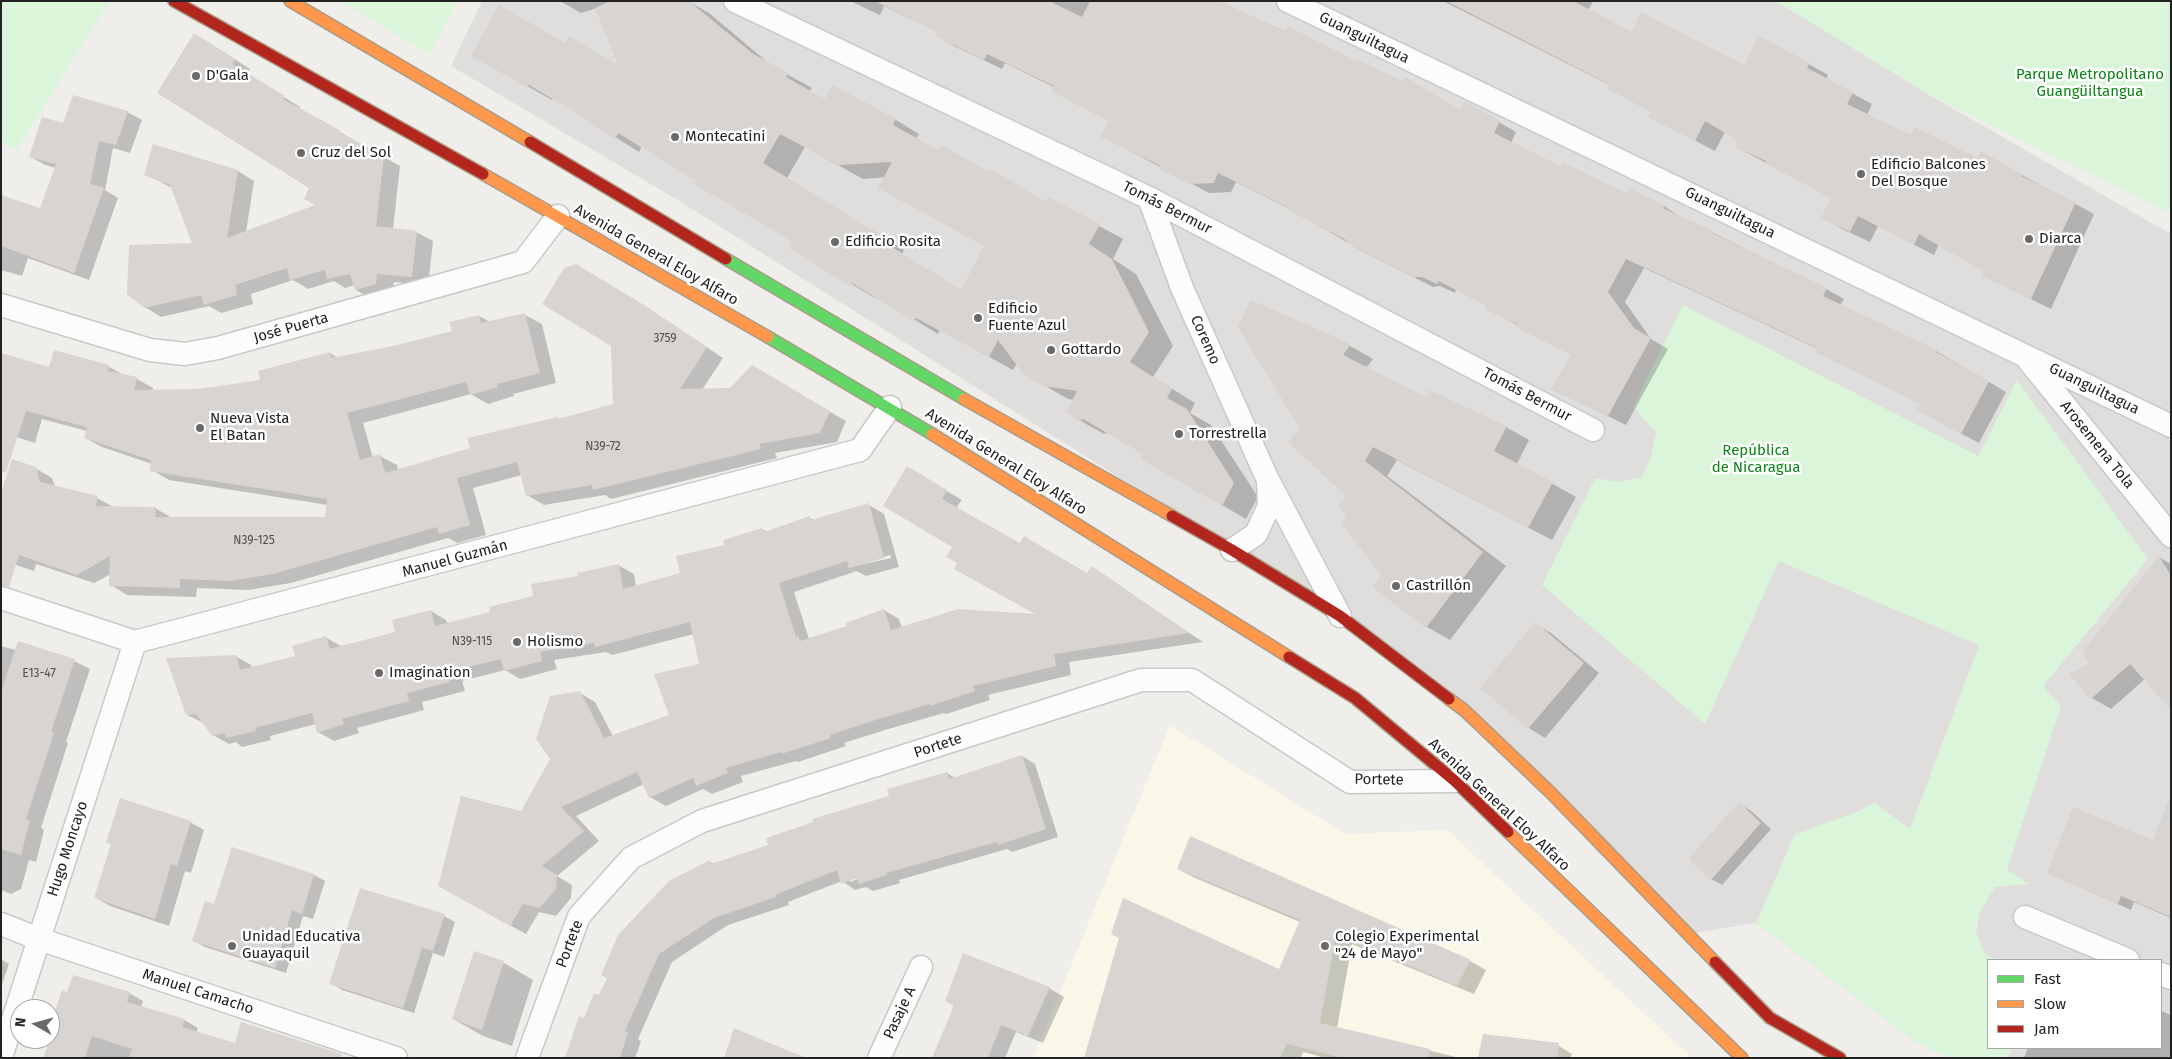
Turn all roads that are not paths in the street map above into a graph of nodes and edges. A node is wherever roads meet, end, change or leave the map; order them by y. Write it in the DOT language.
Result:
graph roads {
  1 [pos="174,1"];
  2 [pos="290,1"];
  3 [pos="735,1"];
  4 [pos="1288,1"];
  5 [pos="1149,198"];
  6 [pos="558,216"];
  7 [pos="1,305"];
  8 [pos="2024,354"];
  9 [pos="890,407"];
  10 [pos="2171,426"];
  11 [pos="1593,430"];
  12 [pos="1268,480"];
  13 [pos="2171,536"];
  14 [pos="1232,550"];
  15 [pos="1,598"];
  16 [pos="1340,616"];
  17 [pos="135,642"];
  18 [pos="1455,781"];
  19 [pos="2025,917"];
  20 [pos="1,924"];
  21 [pos="39,938"];
  22 [pos="2126,959"];
  23 [pos="921,967"];
  24 [pos="1,1057"];
  25 [pos="396,1058"];
  26 [pos="527,1058"];
  27 [pos="879,1058"];
  28 [pos="1742,1058"];
  29 [pos="1840,1058"];
  1 -- 6 [label="main road, Avenida General Eloy Alfaro"];
  2 -- 14 [label="main road, Avenida General Eloy Alfaro"];
  3 -- 5 [label="street, Tomás Bermur"];
  4 -- 8 [label="street, Guanguiltagua"];
  5 -- 11 [label="street, Tomás Bermur"];
  5 -- 12 [label="street, Coremo"];
  6 -- 7 [label="street, José Puerta"];
  6 -- 9 [label="main road, Avenida General Eloy Alfaro"];
  8 -- 10 [label="street, Guanguiltagua"];
  8 -- 13 [label="street, Arosemena Tola"];
  9 -- 17 [label="street, Manuel Guzmán"];
  9 -- 18 [label="main road, Avenida General Eloy Alfaro"];
  12 -- 14 [label="street, Coremo"];
  12 -- 16 [label="street, Coremo"];
  14 -- 16 [label="main road, Avenida General Eloy Alfaro"];
  15 -- 17 [label="street"];
  16 -- 29 [label="main road, Avenida General Eloy Alfaro"];
  17 -- 21 [label="street, Hugo Moncayo"];
  18 -- 26 [label="street, Portete"];
  18 -- 28 [label="main road, Avenida General Eloy Alfaro"];
  19 -- 22 [label="street"];
  20 -- 21 [label="street, Manuel Camacho"];
  21 -- 24 [label="street, Hugo Moncayo"];
  21 -- 25 [label="street, Manuel Camacho"];
  23 -- 27 [label="street, Pasaje A"];
}
